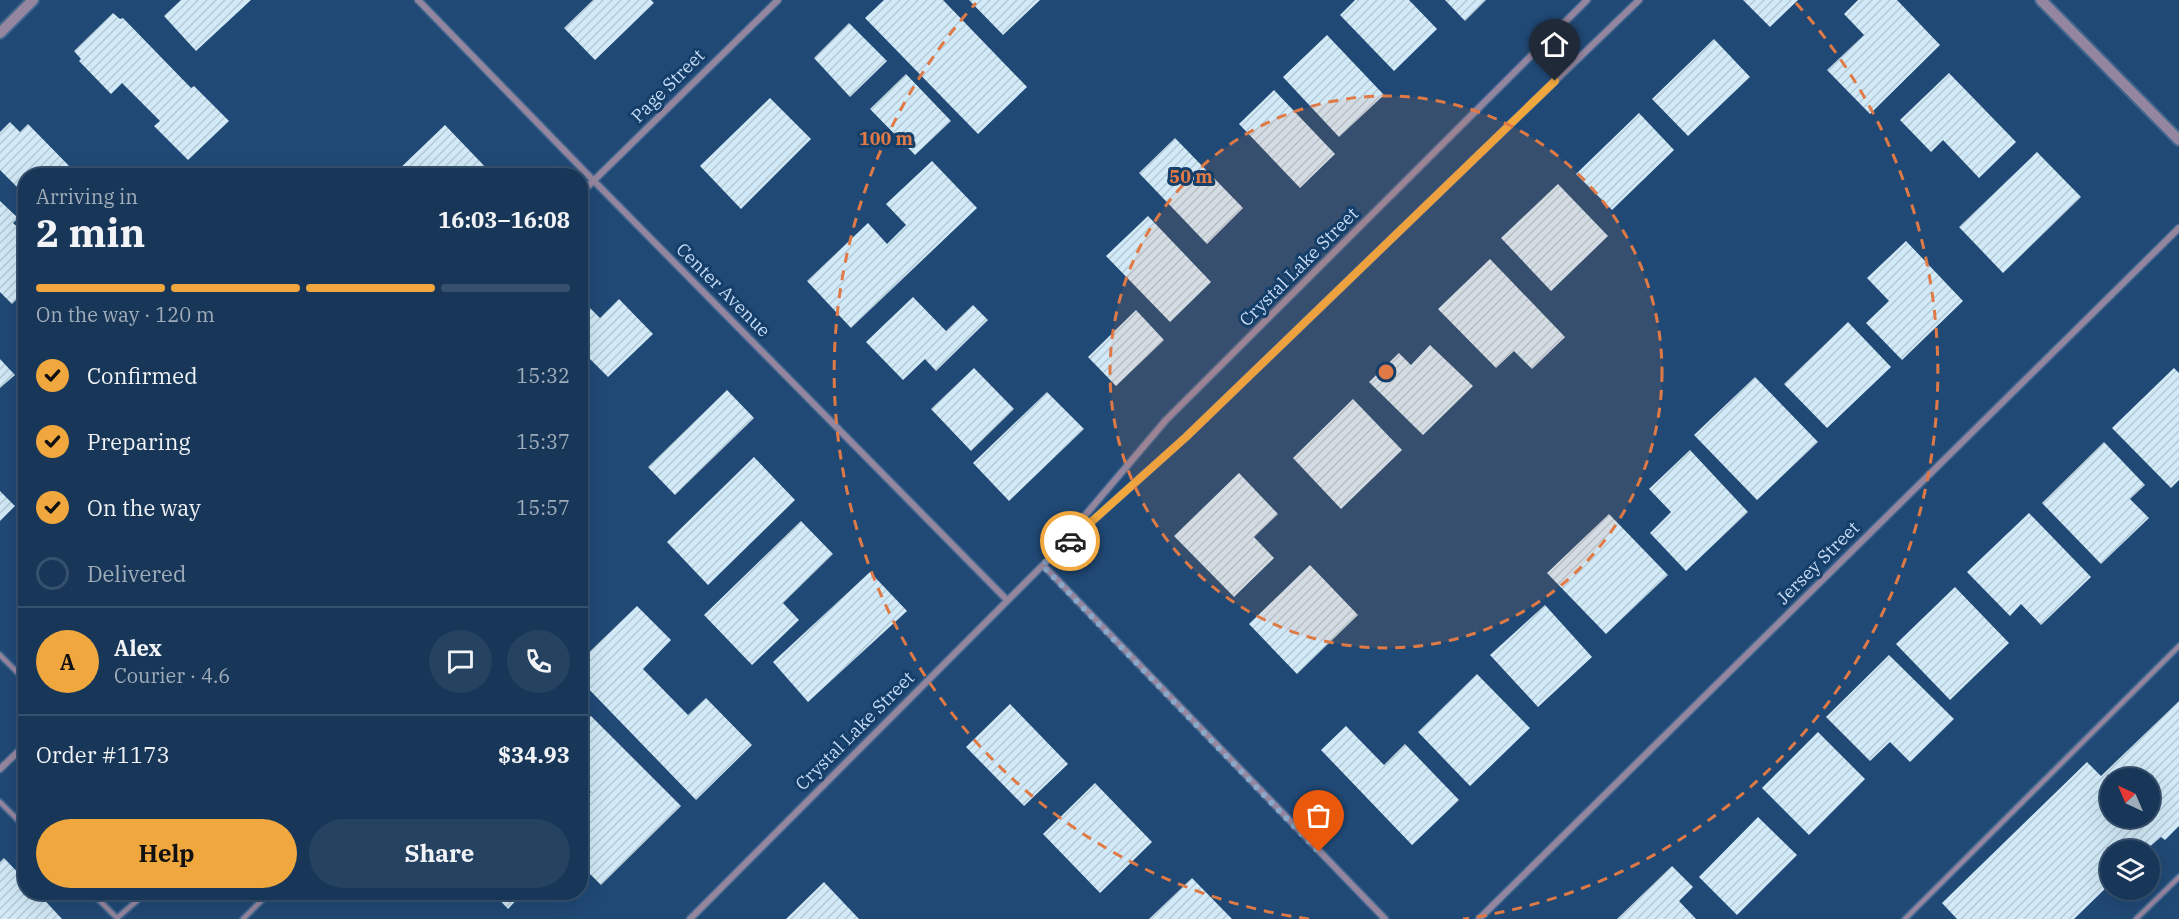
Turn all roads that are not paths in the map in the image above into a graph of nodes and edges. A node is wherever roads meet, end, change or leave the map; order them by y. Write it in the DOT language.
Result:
graph roads {
  1 [pos="33,0"];
  2 [pos="418,0"];
  3 [pos="778,0"];
  4 [pos="1587,0"];
  5 [pos="1639,0"];
  6 [pos="2041,0"];
  7 [pos="0,33"];
  8 [pos="2179,140"];
  9 [pos="581,168"];
  10 [pos="588,175"];
  11 [pos="594,181"];
  12 [pos="588,187"];
  13 [pos="2179,228"];
  14 [pos="1042,565"];
  15 [pos="1007,600"];
  16 [pos="2179,646"];
  17 [pos="0,655"];
  18 [pos="18,673"];
  19 [pos="18,752"];
  20 [pos="0,769"];
  21 [pos="0,802"];
  22 [pos="18,820"];
  23 [pos="2179,877"];
  24 [pos="99,900"];
  25 [pos="138,900"];
  26 [pos="262,900"];
  27 [pos="117,918"];
  28 [pos="243,919"];
  29 [pos="690,919"];
  30 [pos="1384,919"];
  31 [pos="1479,919"];
  32 [pos="1905,919"];
  33 [pos="2136,919"];
  1 -- 7 [label="street"];
  2 -- 9 [label="street, Center Avenue"];
  3 -- 11 [label="street, Page Street"];
  4 -- 14 [label="street, Crystal Lake Street"];
  5 -- 14 [label="street, Crystal Lake Street"];
  6 -- 8 [label="street"];
  10 -- 11 [label="street, Center Avenue"];
  11 -- 12 [label="street, Page Street"];
  11 -- 15 [label="street, Center Avenue"];
  13 -- 31 [label="street, Jersey Street"];
  14 -- 15 [label="street, Crystal Lake Street"];
  14 -- 30 [label="street"];
  15 -- 29 [label="street, Crystal Lake Street"];
  16 -- 32 [label="lane"];
  17 -- 18 [label="lane"];
  19 -- 20 [label="street"];
  21 -- 22 [label="lane"];
  23 -- 33 [label="lane"];
  24 -- 27 [label="lane"];
  25 -- 27 [label="lane"];
  26 -- 28 [label="lane"];
}
